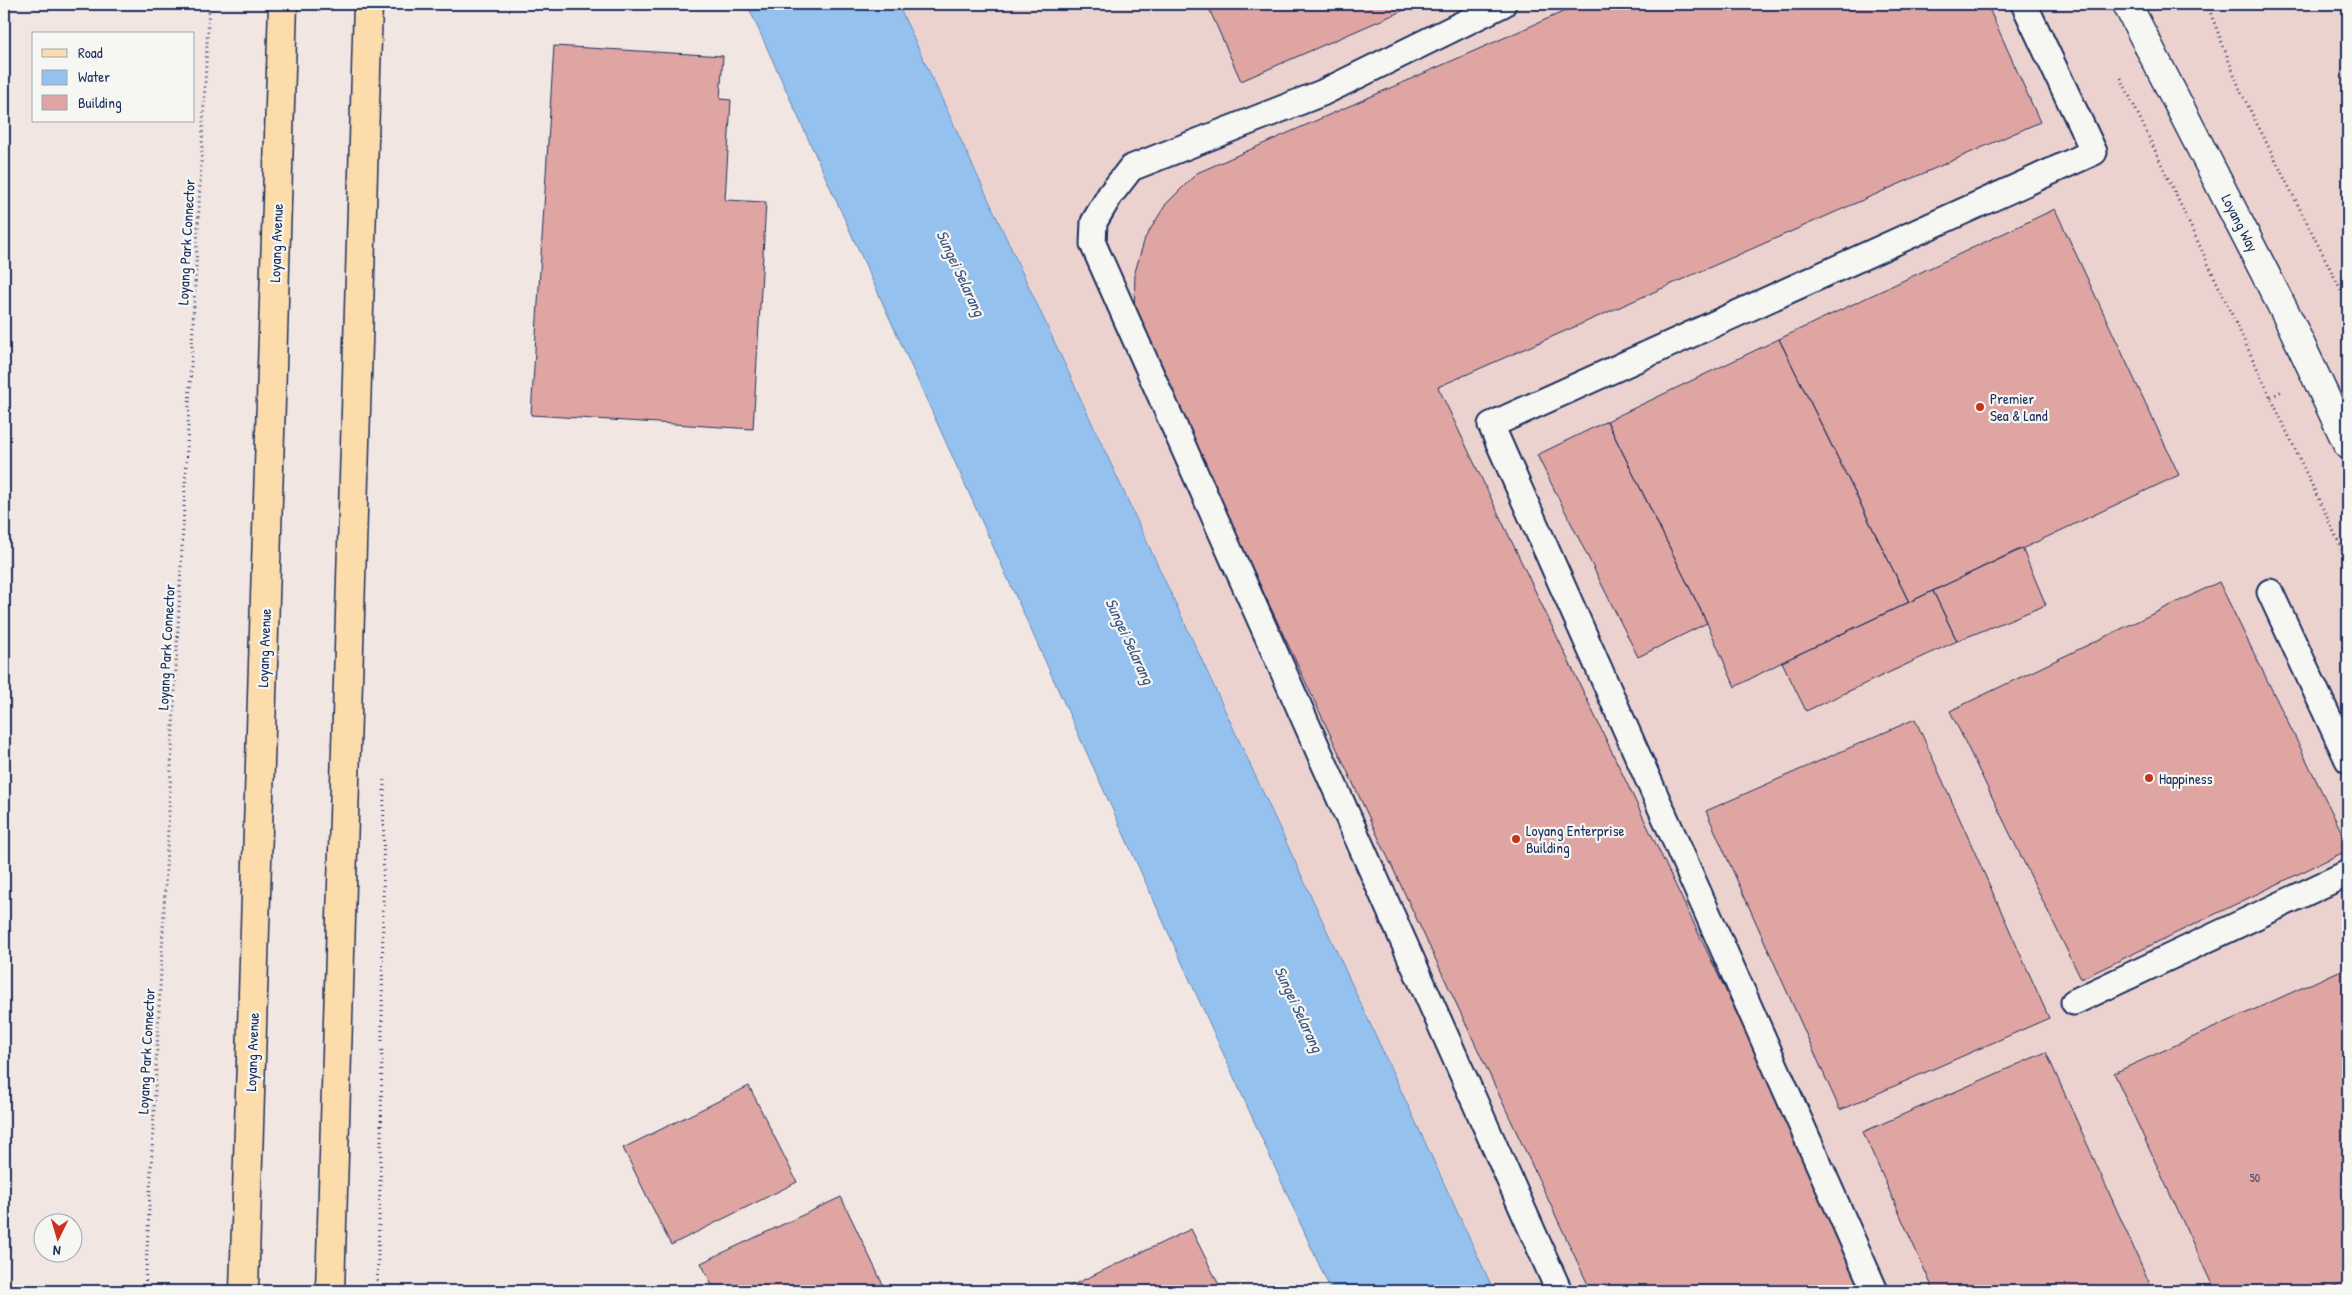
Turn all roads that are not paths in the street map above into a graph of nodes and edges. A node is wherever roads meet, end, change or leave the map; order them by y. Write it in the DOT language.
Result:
graph roads {
  1 [pos="284,4"];
  2 [pos="368,4"];
  3 [pos="1504,4"];
  4 [pos="2024,4"];
  5 [pos="2128,4"];
  6 [pos="2348,445"];
  7 [pos="2270,592"];
  8 [pos="2348,760"];
  9 [pos="2348,872"];
  10 [pos="2074,1002"];
  11 [pos="244,1291"];
  12 [pos="330,1291"];
  13 [pos="1559,1291"];
  14 [pos="1875,1291"];
  1 -- 11 [label="main road, Loyang Avenue"];
  2 -- 12 [label="main road"];
  3 -- 13 [label="lane"];
  4 -- 14 [label="lane"];
  5 -- 6 [label="street, Loyang Way"];
  7 -- 8 [label="lane"];
  9 -- 10 [label="lane"];
}
